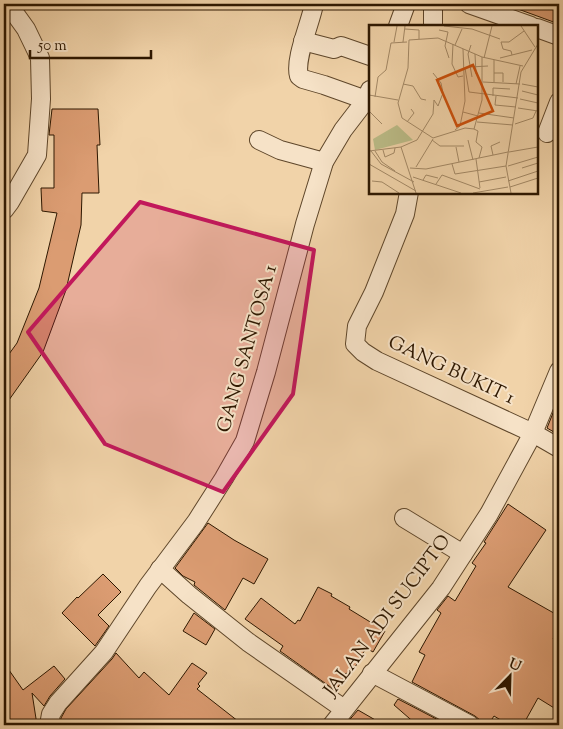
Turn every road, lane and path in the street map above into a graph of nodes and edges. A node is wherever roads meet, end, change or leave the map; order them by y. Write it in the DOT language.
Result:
graph roads {
  1 [pos="8,4"];
  2 [pos="314,4"];
  3 [pos="406,4"];
  4 [pos="434,4"];
  5 [pos="468,4"];
  6 [pos="507,16"];
  7 [pos="398,25"];
  8 [pos="433,25"];
  9 [pos="529,25"];
  10 [pos="538,28"];
  11 [pos="559,36"];
  12 [pos="304,40"];
  13 [pos="369,56"];
  14 [pos="368,95"];
  15 [pos="559,102"];
  16 [pos="547,134"];
  17 [pos="259,140"];
  18 [pos="324,162"];
  19 [pos="409,194"];
  20 [pos="4,210"];
  21 [pos="559,371"];
  22 [pos="532,433"];
  23 [pos="559,448"];
  24 [pos="404,518"];
  25 [pos="463,554"];
  26 [pos="160,569"];
  27 [pos="372,673"];
  28 [pos="344,709"];
  29 [pos="49,725"];
  30 [pos="332,725"];
  31 [pos="470,725"];
  1 -- 20 [label="street"];
  2 -- 12 [label="street"];
  3 -- 7 [label="street"];
  4 -- 8 [label="street"];
  5 -- 6 [label="street"];
  6 -- 9 [label="street"];
  10 -- 11 [label="street"];
  12 -- 13 [label="street"];
  12 -- 14 [label="street"];
  14 -- 18 [label="street, GANG SANTOSA 1"];
  15 -- 16 [label="street"];
  17 -- 18 [label="street"];
  18 -- 26 [label="street, GANG SANTOSA 1"];
  19 -- 22 [label="street, GANG BUKIT 1"];
  21 -- 22 [label="street, JALAN ADI SUCIPTO"];
  22 -- 23 [label="street, GANG BUKIT 1"];
  22 -- 25 [label="street, JALAN ADI SUCIPTO"];
  24 -- 25 [label="street"];
  25 -- 27 [label="street, JALAN ADI SUCIPTO"];
  26 -- 28 [label="street"];
  26 -- 29 [label="street, GANG SANTOSA 1"];
  27 -- 28 [label="street, JALAN ADI SUCIPTO"];
  27 -- 31 [label="street"];
  28 -- 30 [label="street, JALAN ADI SUCIPTO"];
}
